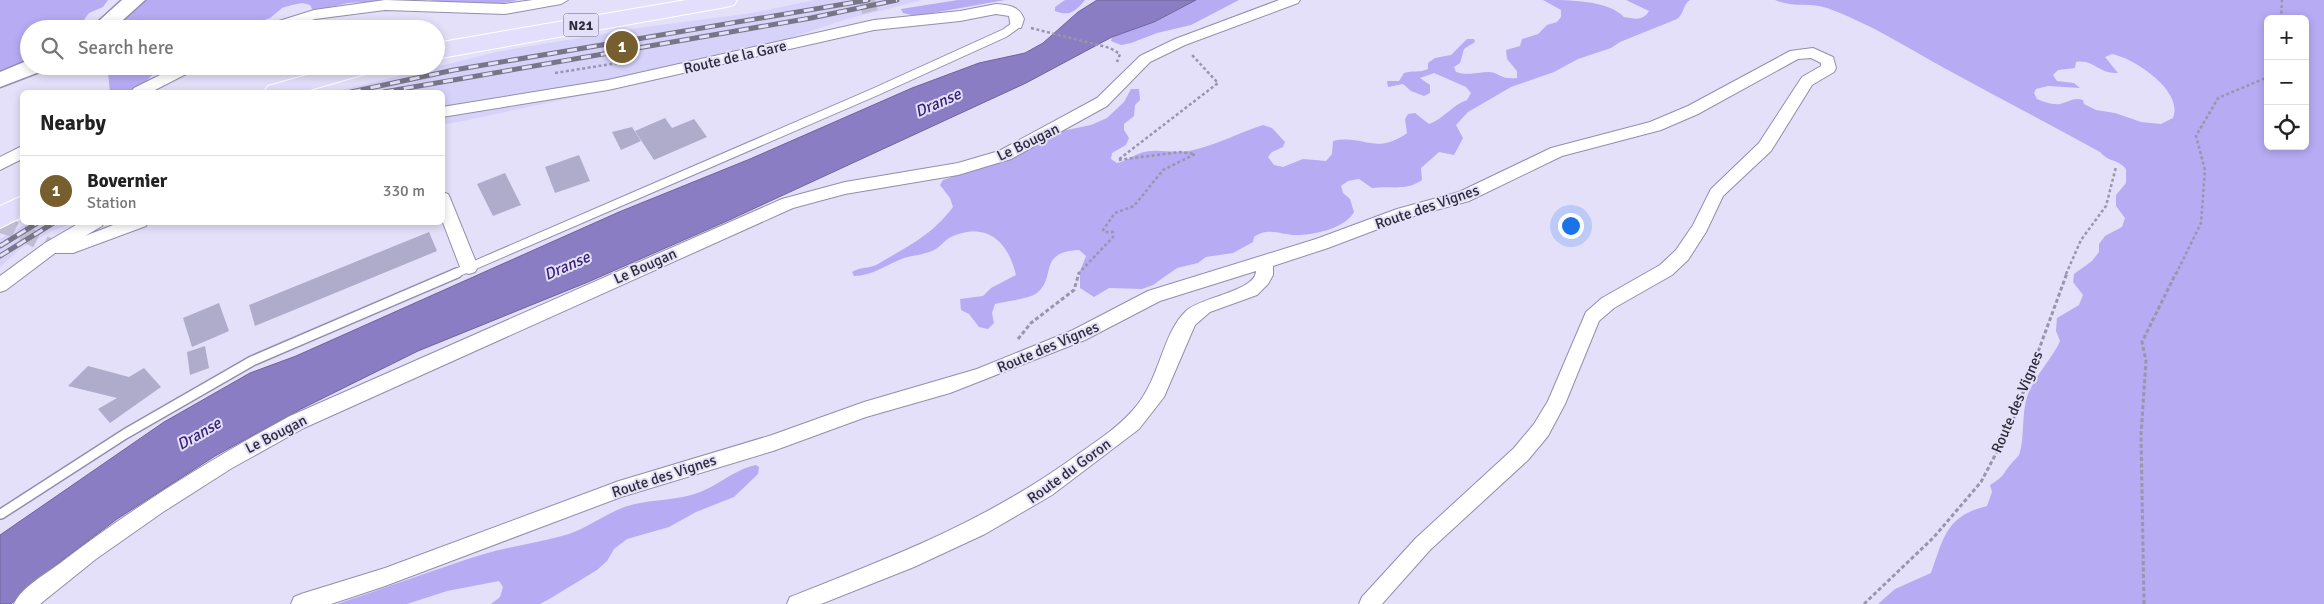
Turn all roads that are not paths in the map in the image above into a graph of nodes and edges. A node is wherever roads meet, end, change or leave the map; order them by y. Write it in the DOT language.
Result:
graph roads {
  1 [pos="135,0"];
  2 [pos="561,0"];
  3 [pos="726,0"];
  4 [pos="1293,0"];
  5 [pos="111,20"];
  6 [pos="300,20"];
  7 [pos="1022,26"];
  8 [pos="445,49"];
  9 [pos="20,72"];
  10 [pos="173,75"];
  11 [pos="336,75"];
  12 [pos="0,80"];
  13 [pos="143,90"];
  14 [pos="283,90"];
  15 [pos="445,112"];
  16 [pos="20,153"];
  17 [pos="0,164"];
  18 [pos="20,206"];
  19 [pos="445,206"];
  20 [pos="0,218"];
  21 [pos="91,225"];
  22 [pos="132,225"];
  23 [pos="51,247"];
  24 [pos="1264,262"];
  25 [pos="469,267"];
  26 [pos="0,285"];
  27 [pos="1,514"];
  28 [pos="24,604"];
  29 [pos="301,604"];
  30 [pos="798,604"];
  31 [pos="1369,604"];
  1 -- 5 [label="street"];
  2 -- 6 [label="street"];
  3 -- 8 [label="main road, N21"];
  4 -- 28 [label="street, Le Bougan"];
  7 -- 15 [label="street, Route de la Gare"];
  7 -- 25 [label="lane"];
  9 -- 12 [label="street"];
  10 -- 13 [label="street"];
  11 -- 14 [label="main road"];
  16 -- 17 [label="street"];
  18 -- 20 [label="main road"];
  19 -- 25 [label="street"];
  21 -- 23 [label="street"];
  22 -- 23 [label="street"];
  23 -- 26 [label="street"];
  24 -- 29 [label="street, Route des Vignes"];
  24 -- 30 [label="street, Route du Goron"];
  24 -- 31 [label="street, Route des Vignes"];
  25 -- 27 [label="lane"];
}
